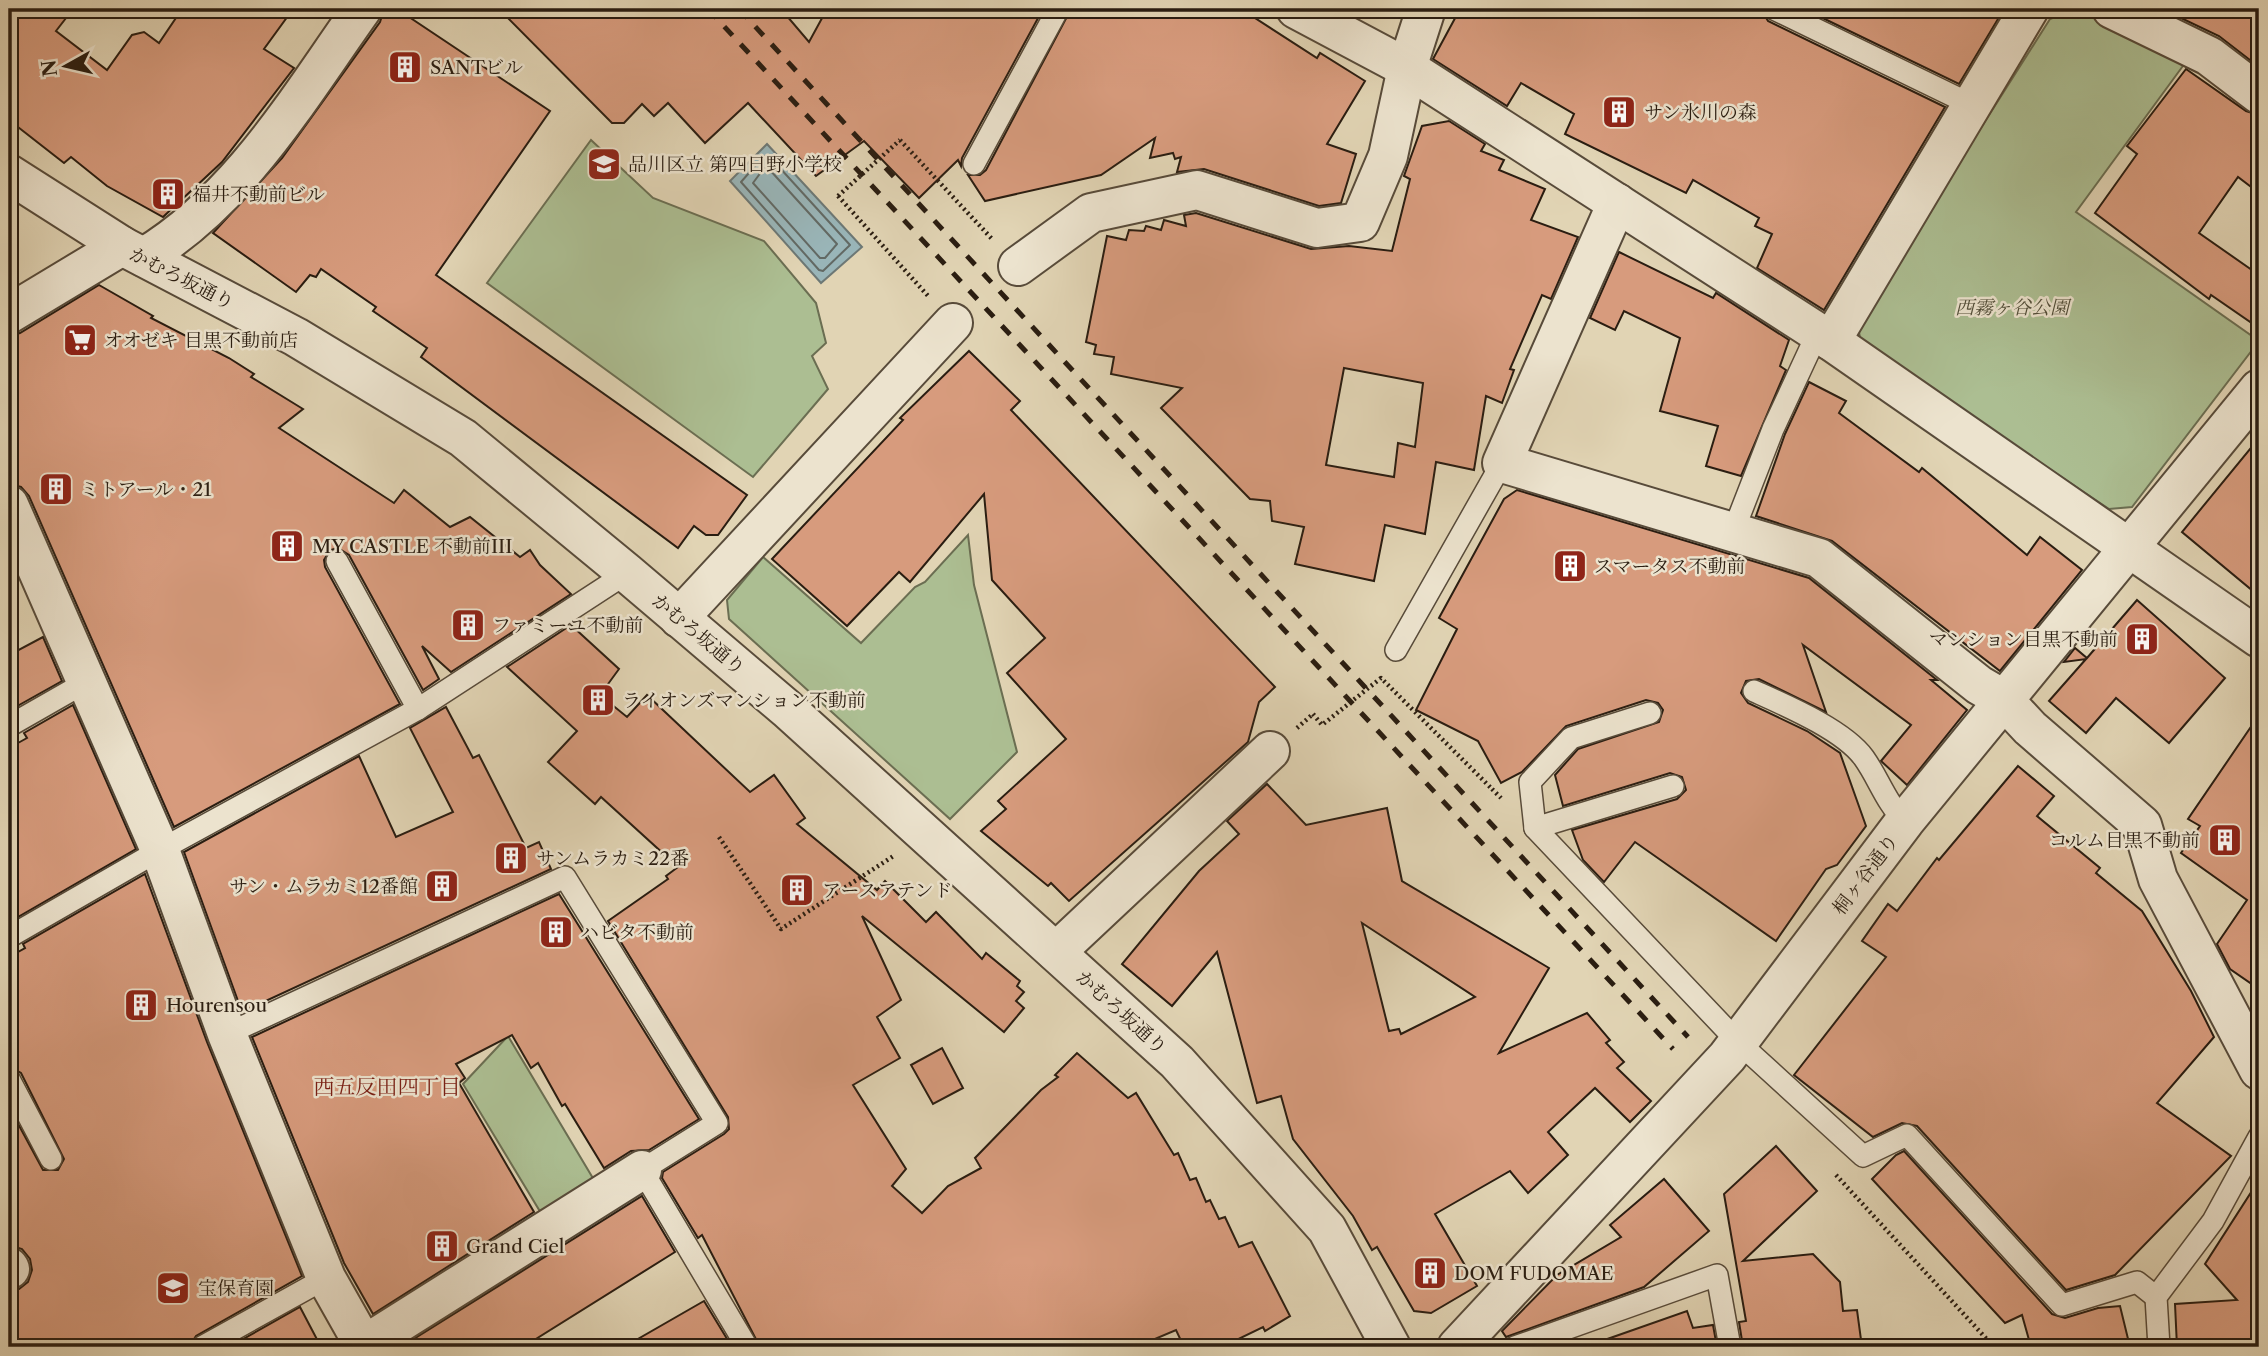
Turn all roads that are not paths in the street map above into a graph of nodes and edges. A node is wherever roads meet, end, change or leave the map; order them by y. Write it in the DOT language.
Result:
graph roads {
  1 [pos="362,9"];
  2 [pos="1058,9"];
  3 [pos="1296,9"];
  4 [pos="1426,9"];
  5 [pos="1774,9"];
  6 [pos="2029,9"];
  7 [pos="2112,9"];
  8 [pos="1407,68"];
  9 [pos="2259,94"];
  10 [pos="1972,105"];
  11 [pos="974,164"];
  12 [pos="9,174"];
  13 [pos="1617,203"];
  14 [pos="133,252"];
  15 [pos="1018,266"];
  16 [pos="9,314"];
  17 [pos="953,323"];
  18 [pos="1824,337"];
  19 [pos="2259,389"];
  20 [pos="1502,463"];
  21 [pos="9,505"];
  22 [pos="1733,532"];
  23 [pos="2130,548"];
  24 [pos="337,561"];
  25 [pos="627,573"];
  26 [pos="679,618"];
  27 [pos="2259,638"];
  28 [pos="1396,650"];
  29 [pos="86,682"];
  30 [pos="1754,691"];
  31 [pos="2003,699"];
  32 [pos="418,709"];
  33 [pos="1650,713"];
  34 [pos="9,726"];
  35 [pos="1270,751"];
  36 [pos="1673,786"];
  37 [pos="1905,821"];
  38 [pos="1535,828"];
  39 [pos="160,850"];
  40 [pos="9,937"];
  41 [pos="1056,952"];
  42 [pos="227,1034"];
  43 [pos="1738,1042"];
  44 [pos="2259,1070"];
  45 [pos="9,1079"];
  46 [pos="2259,1137"];
  47 [pos="51,1159"];
  48 [pos="642,1170"];
  49 [pos="327,1278"];
  50 [pos="2156,1297"];
  51 [pos="365,1346"];
  52 [pos="202,1347"];
  53 [pos="747,1347"];
  54 [pos="1391,1347"];
  55 [pos="1457,1347"];
  56 [pos="1515,1347"];
  57 [pos="1730,1347"];
  58 [pos="2159,1347"];
  1 -- 14 [label="street"];
  2 -- 11 [label="lane"];
  3 -- 8 [label="street"];
  4 -- 8 [label="street"];
  5 -- 10 [label="lane"];
  6 -- 10 [label="street"];
  7 -- 9 [label="street"];
  8 -- 13 [label="street"];
  8 -- 15 [label="street"];
  10 -- 18 [label="street"];
  12 -- 14 [label="street, かむろ坂通り"];
  13 -- 18 [label="street"];
  13 -- 20 [label="street"];
  14 -- 16 [label="street"];
  14 -- 25 [label="street, かむろ坂通り"];
  17 -- 26 [label="street"];
  18 -- 22 [label="lane"];
  18 -- 23 [label="street"];
  19 -- 23 [label="street, 桐ヶ谷通り"];
  20 -- 22 [label="street"];
  20 -- 28 [label="lane"];
  21 -- 29 [label="street"];
  22 -- 31 [label="street"];
  23 -- 27 [label="street"];
  23 -- 31 [label="street, 桐ヶ谷通り"];
  24 -- 32 [label="lane"];
  25 -- 26 [label="street, かむろ坂通り"];
  25 -- 32 [label="lane"];
  26 -- 41 [label="street, かむろ坂通り"];
  29 -- 34 [label="lane"];
  29 -- 39 [label="street"];
  30 -- 37 [label="lane"];
  31 -- 37 [label="street, 桐ヶ谷通り"];
  31 -- 44 [label="street"];
  32 -- 39 [label="lane"];
  33 -- 38 [label="lane"];
  35 -- 41 [label="street"];
  36 -- 38 [label="lane"];
  37 -- 43 [label="street, 桐ヶ谷通り"];
  38 -- 43 [label="lane"];
  39 -- 40 [label="lane"];
  39 -- 42 [label="street"];
  41 -- 54 [label="street, かむろ坂通り"];
  42 -- 48 [label="lane"];
  42 -- 49 [label="street"];
  43 -- 50 [label="lane"];
  43 -- 55 [label="street, 桐ヶ谷通り"];
  45 -- 47 [label="lane"];
  46 -- 50 [label="lane"];
  48 -- 51 [label="street"];
  48 -- 53 [label="lane"];
  49 -- 51 [label="street"];
  49 -- 52 [label="lane"];
  50 -- 58 [label="lane"];
  56 -- 57 [label="lane"];
}
